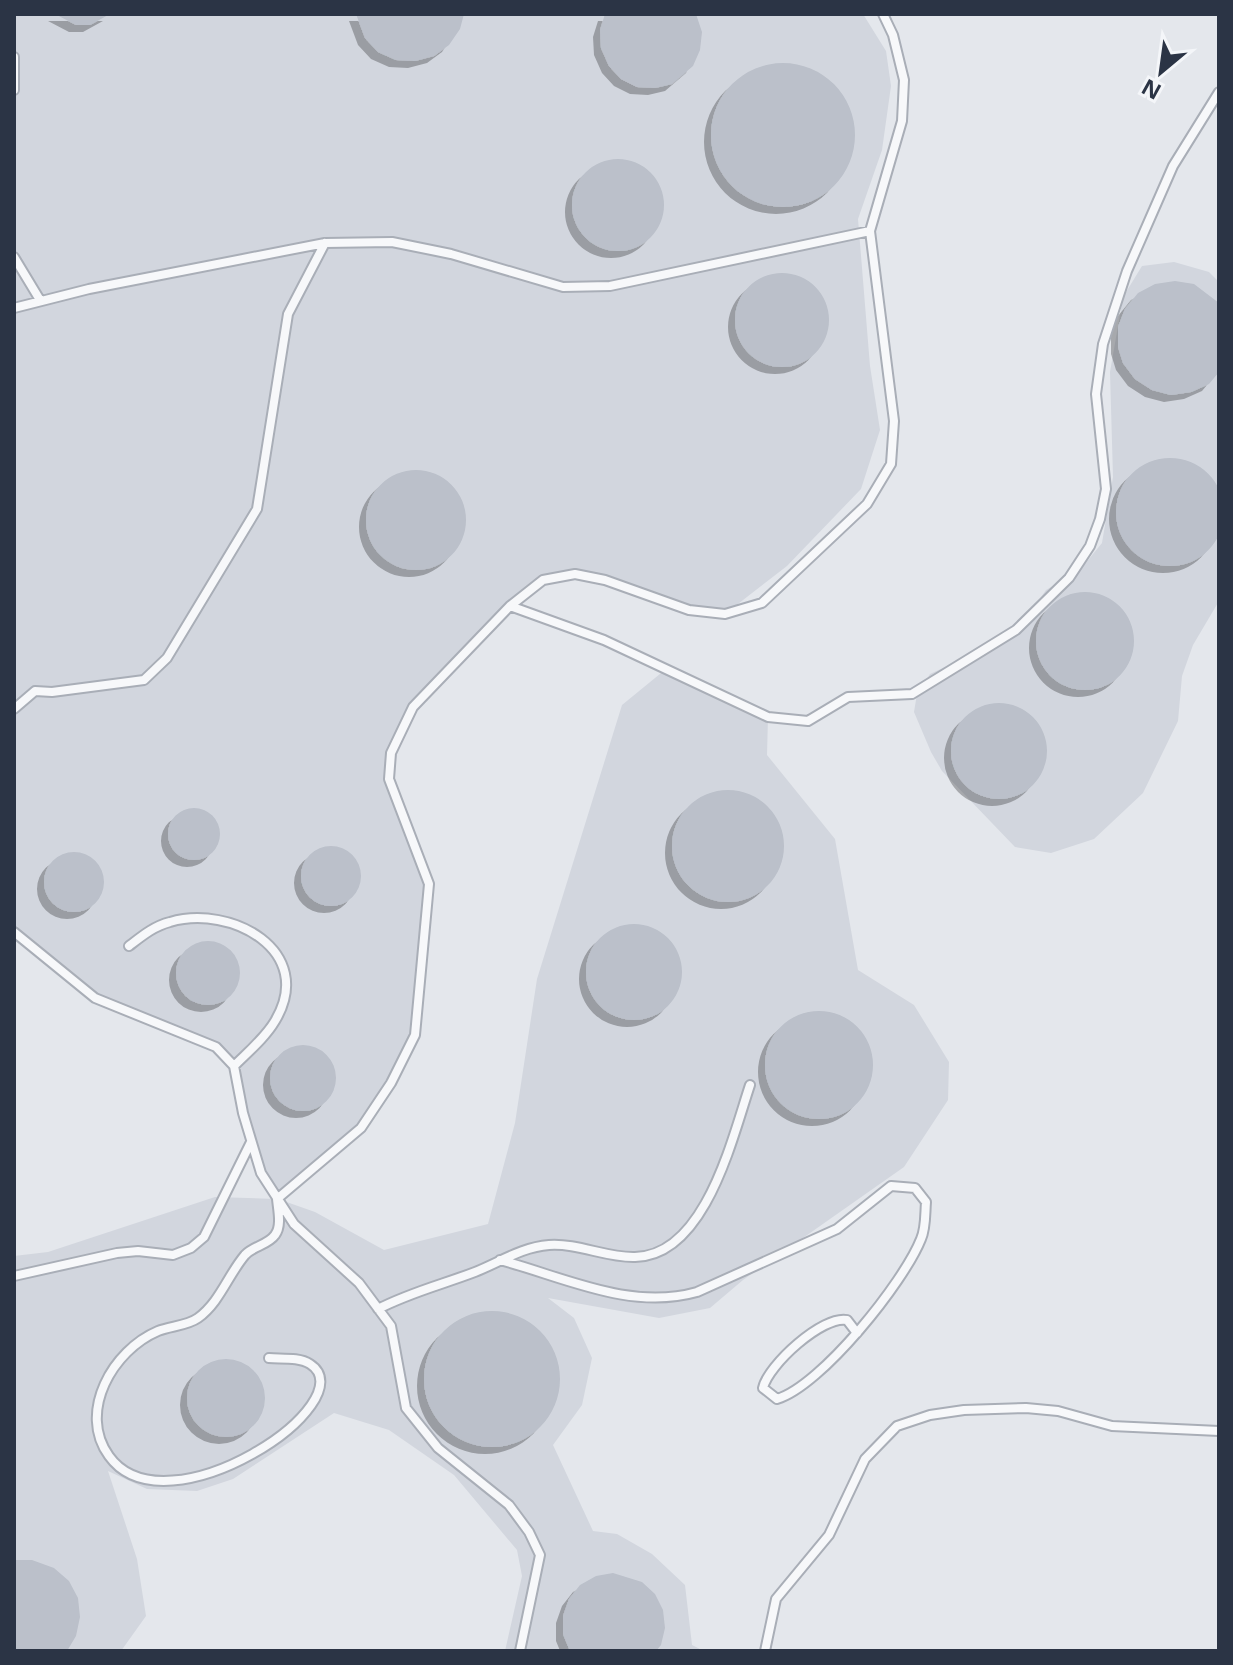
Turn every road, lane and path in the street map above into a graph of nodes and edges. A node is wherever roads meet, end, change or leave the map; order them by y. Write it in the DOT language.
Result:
graph roads {
  1 [pos="883,14"];
  2 [pos="14,57"];
  3 [pos="14,90"];
  4 [pos="1219,92"];
  5 [pos="870,231"];
  6 [pos="325,243"];
  7 [pos="14,257"];
  8 [pos="40,300"];
  9 [pos="14,308"];
  10 [pos="510,606"];
  11 [pos="14,709"];
  12 [pos="14,932"];
  13 [pos="129,946"];
  14 [pos="234,1066"];
  15 [pos="750,1085"];
  16 [pos="251,1141"];
  17 [pos="277,1199"];
  18 [pos="500,1260"];
  19 [pos="14,1276"];
  20 [pos="378,1309"];
  21 [pos="857,1333"];
  22 [pos="269,1358"];
  23 [pos="1219,1431"];
  24 [pos="520,1651"];
  25 [pos="765,1651"];
  1 -- 5 [label="lane"];
  2 -- 3 [label="lane"];
  4 -- 10 [label="lane"];
  5 -- 6 [label="lane"];
  5 -- 10 [label="lane"];
  6 -- 8 [label="lane"];
  6 -- 11 [label="lane"];
  7 -- 8 [label="lane"];
  8 -- 9 [label="lane"];
  10 -- 17 [label="lane"];
  12 -- 14 [label="lane"];
  13 -- 14 [label="lane"];
  14 -- 16 [label="lane"];
  15 -- 18 [label="lane"];
  16 -- 17 [label="lane"];
  16 -- 19 [label="lane"];
  17 -- 20 [label="lane"];
  17 -- 22 [label="lane"];
  18 -- 20 [label="lane"];
  18 -- 21 [label="lane"];
  20 -- 24 [label="lane"];
  21 -- 21 [label="lane"];
  23 -- 25 [label="lane"];
}
